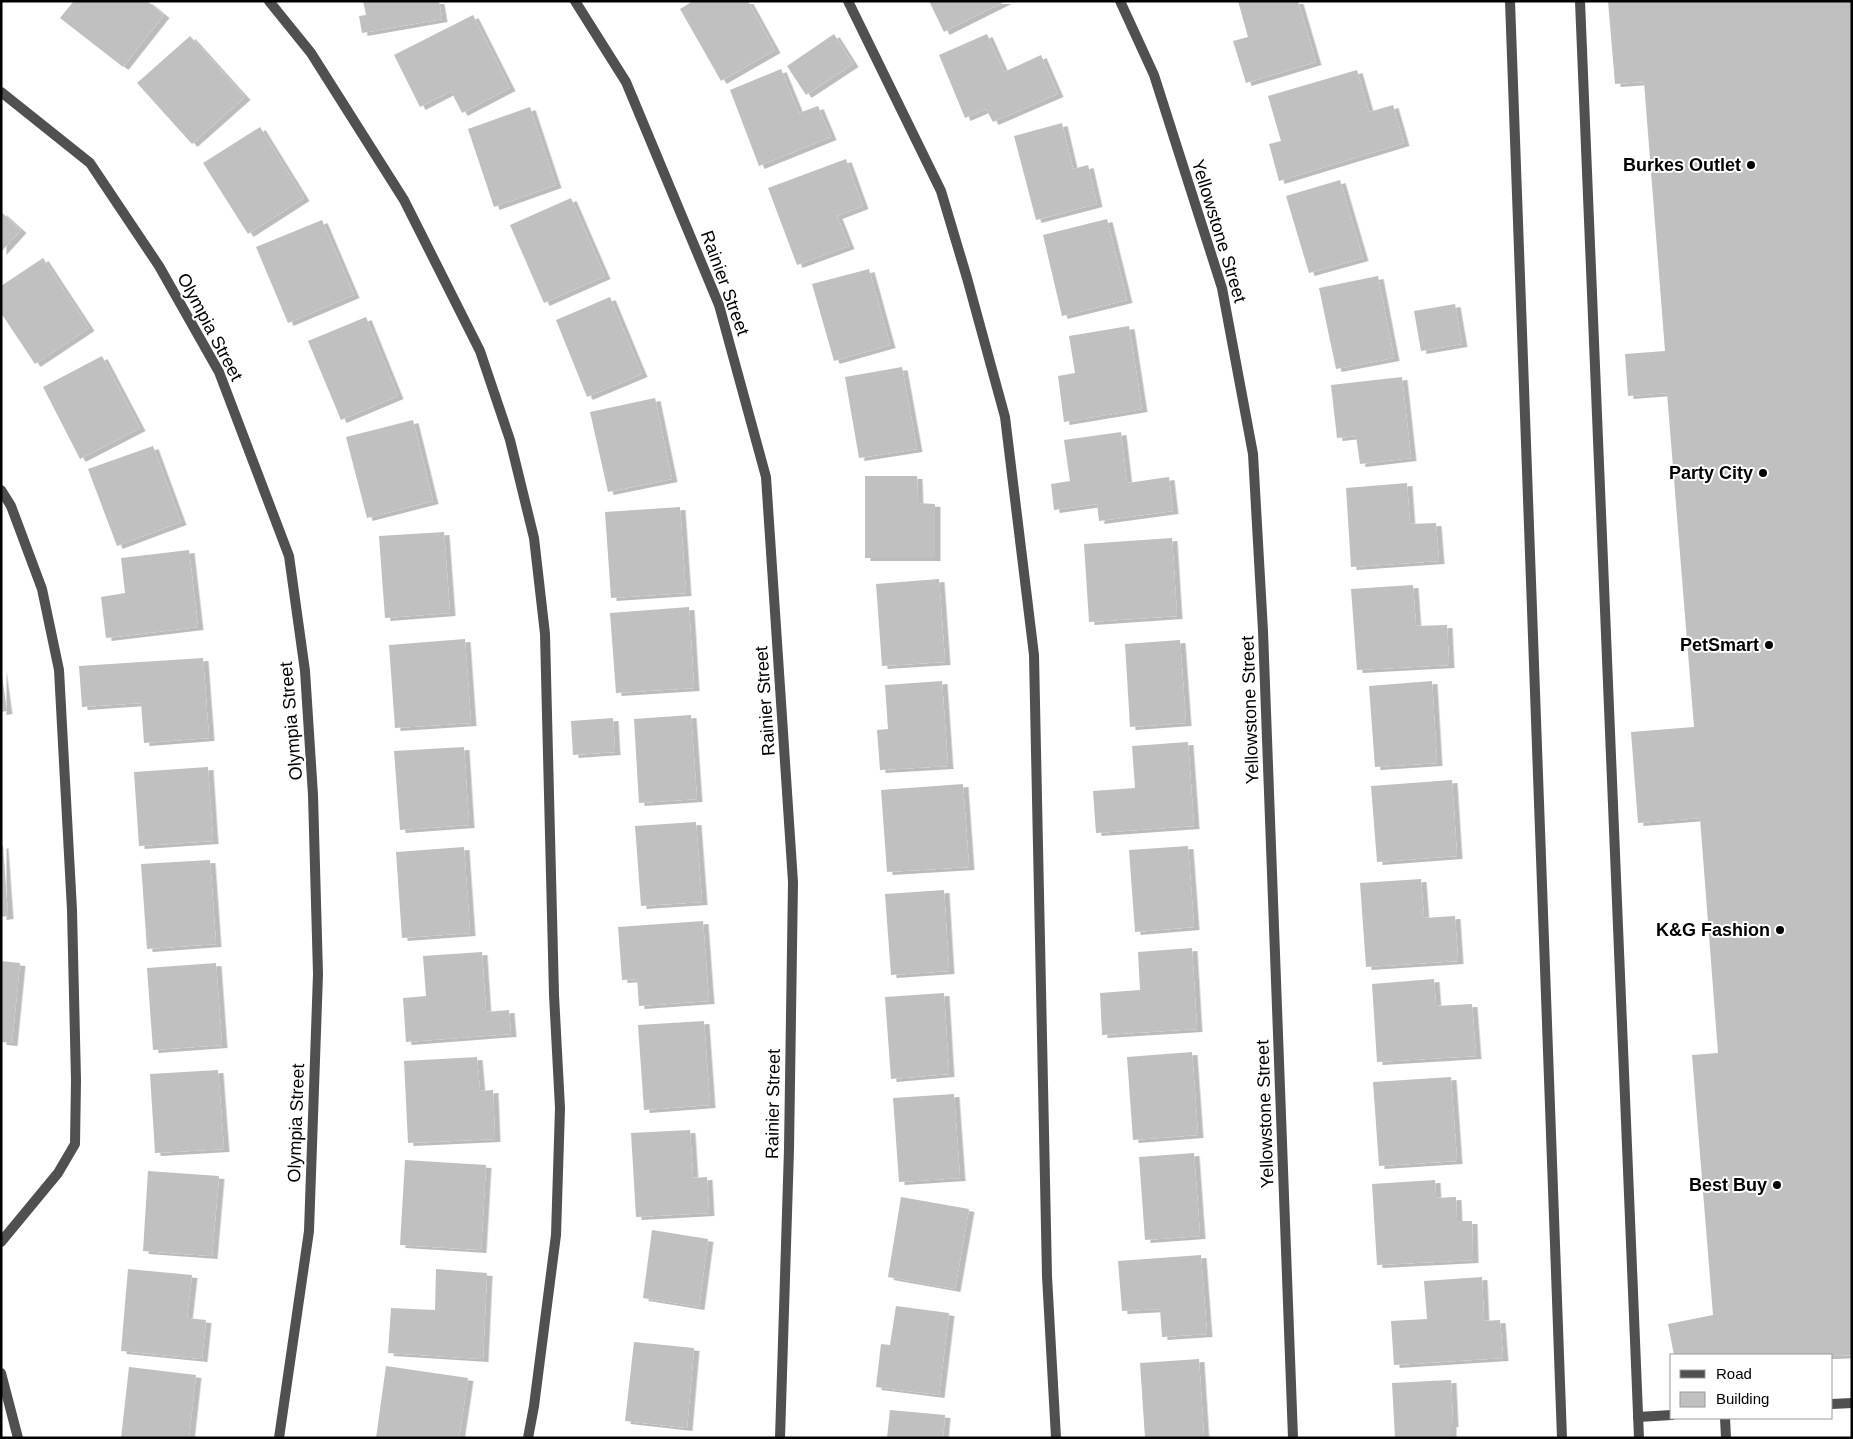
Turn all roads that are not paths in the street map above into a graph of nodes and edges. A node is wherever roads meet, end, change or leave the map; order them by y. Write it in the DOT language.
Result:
graph roads {
  1 [pos="269,1"];
  2 [pos="575,1"];
  3 [pos="848,1"];
  4 [pos="1120,1"];
  5 [pos="1510,1"];
  6 [pos="1580,1"];
  7 [pos="1,92"];
  8 [pos="1,490"];
  9 [pos="1,1242"];
  10 [pos="1,1372"];
  11 [pos="1852,1403"];
  12 [pos="1833,1404"];
  13 [pos="1670,1415"];
  14 [pos="1638,1417"];
  15 [pos="1725,1419"];
  16 [pos="18,1438"];
  17 [pos="279,1438"];
  18 [pos="528,1438"];
  19 [pos="780,1438"];
  20 [pos="1056,1438"];
  21 [pos="1293,1438"];
  22 [pos="1562,1438"];
  23 [pos="1639,1438"];
  24 [pos="1726,1438"];
  1 -- 18 [label="street"];
  2 -- 19 [label="street, Rainier Street"];
  3 -- 20 [label="street"];
  4 -- 21 [label="street, Yellowstone Street"];
  5 -- 22 [label="street"];
  6 -- 14 [label="street"];
  7 -- 17 [label="street, Olympia Street"];
  8 -- 9 [label="street"];
  10 -- 16 [label="street"];
  11 -- 12 [label="street"];
  13 -- 14 [label="street"];
  14 -- 23 [label="street"];
  15 -- 24 [label="street"];
}
